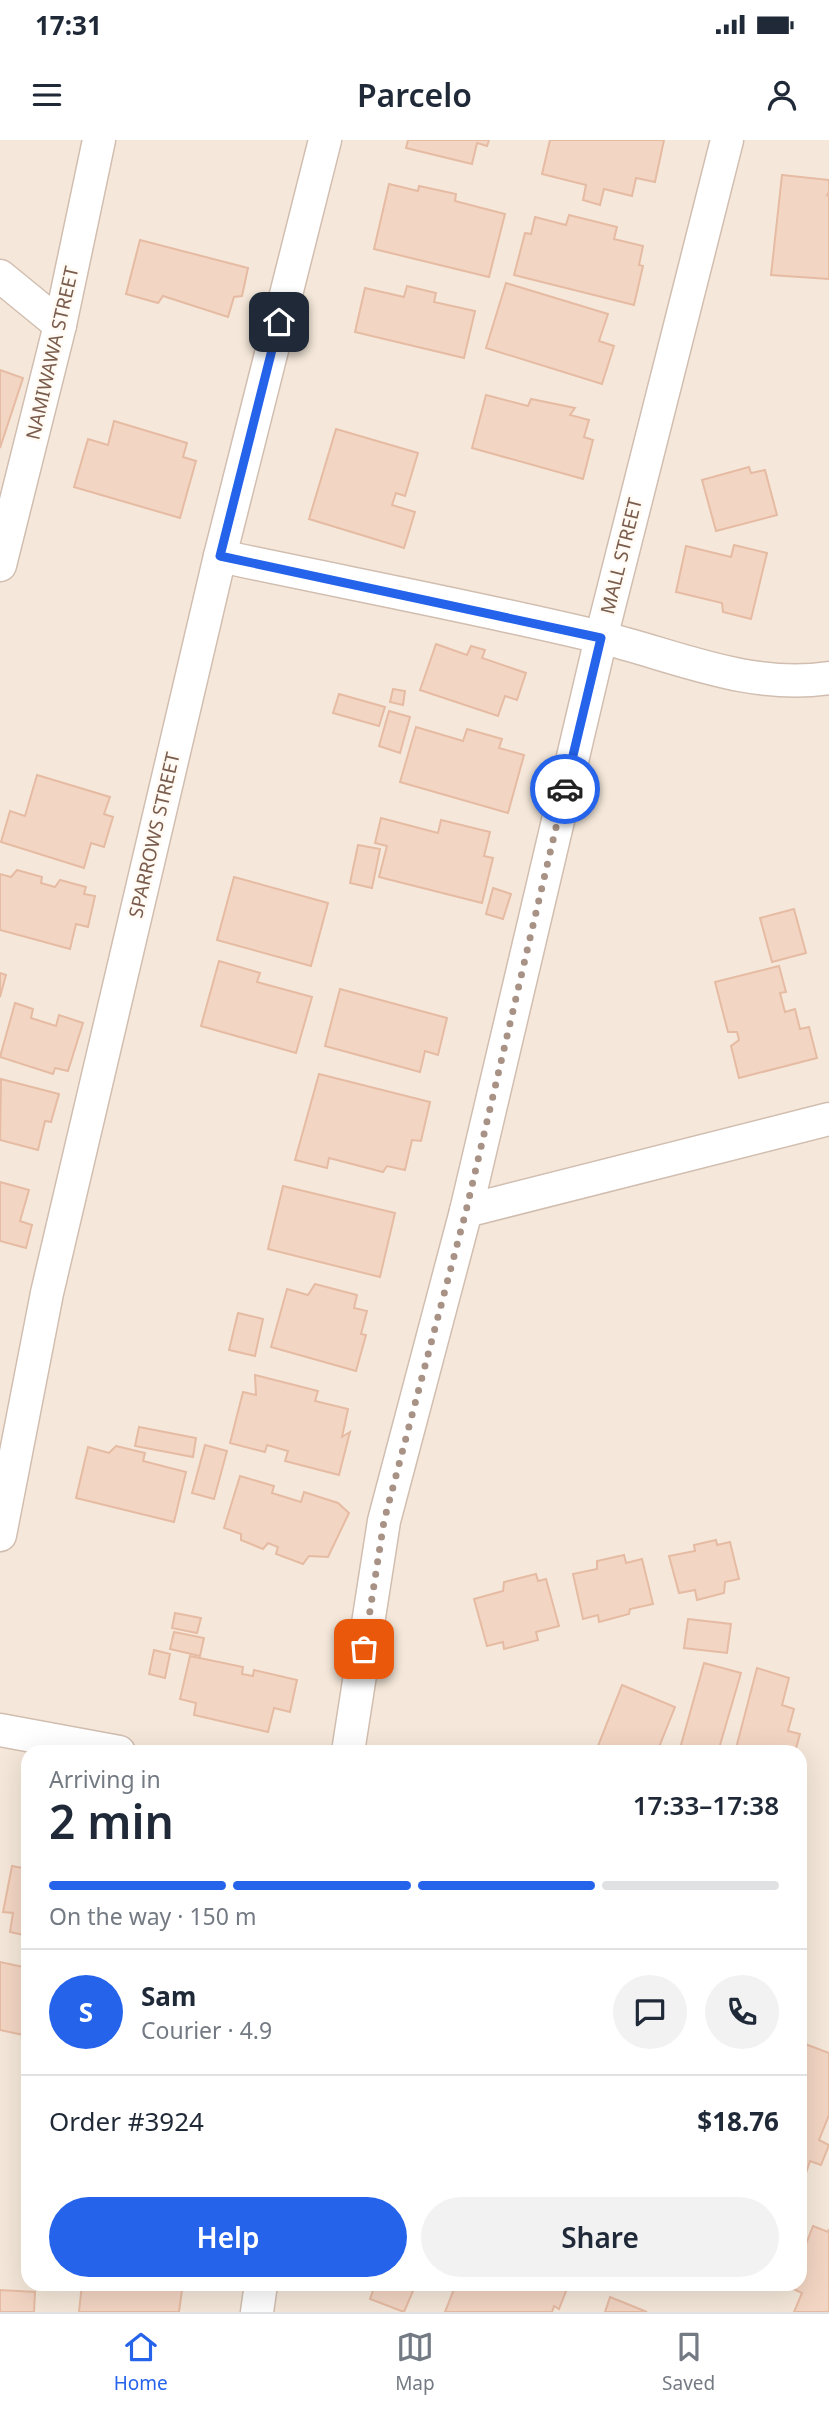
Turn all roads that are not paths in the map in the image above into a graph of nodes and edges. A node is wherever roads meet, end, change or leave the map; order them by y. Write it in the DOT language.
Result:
graph roads {
  1 [pos="99,140"];
  2 [pos="325,140"];
  3 [pos="727,140"];
  4 [pos="0,276"];
  5 [pos="60,325"];
  6 [pos="220,556"];
  7 [pos="0,565"];
  8 [pos="601,638"];
  9 [pos="829,678"];
  10 [pos="829,1119"];
  11 [pos="466,1211"];
  12 [pos="0,1535"];
  13 [pos="0,1730"];
  14 [pos="81,1745"];
  15 [pos="349,1745"];
  16 [pos="260,2291"];
  17 [pos="257,2312"];
  1 -- 5 [label="street, NAMIWAWA STREET"];
  2 -- 6 [label="street, SPARROWS STREET"];
  3 -- 8 [label="street, MALL STREET"];
  4 -- 5 [label="street"];
  5 -- 7 [label="street, NAMIWAWA STREET"];
  6 -- 8 [label="street"];
  6 -- 12 [label="street, SPARROWS STREET"];
  8 -- 9 [label="street"];
  8 -- 11 [label="street, MALL STREET"];
  10 -- 11 [label="street"];
  11 -- 15 [label="street, MALL STREET"];
  13 -- 14 [label="street"];
  16 -- 17 [label="street"];
}
